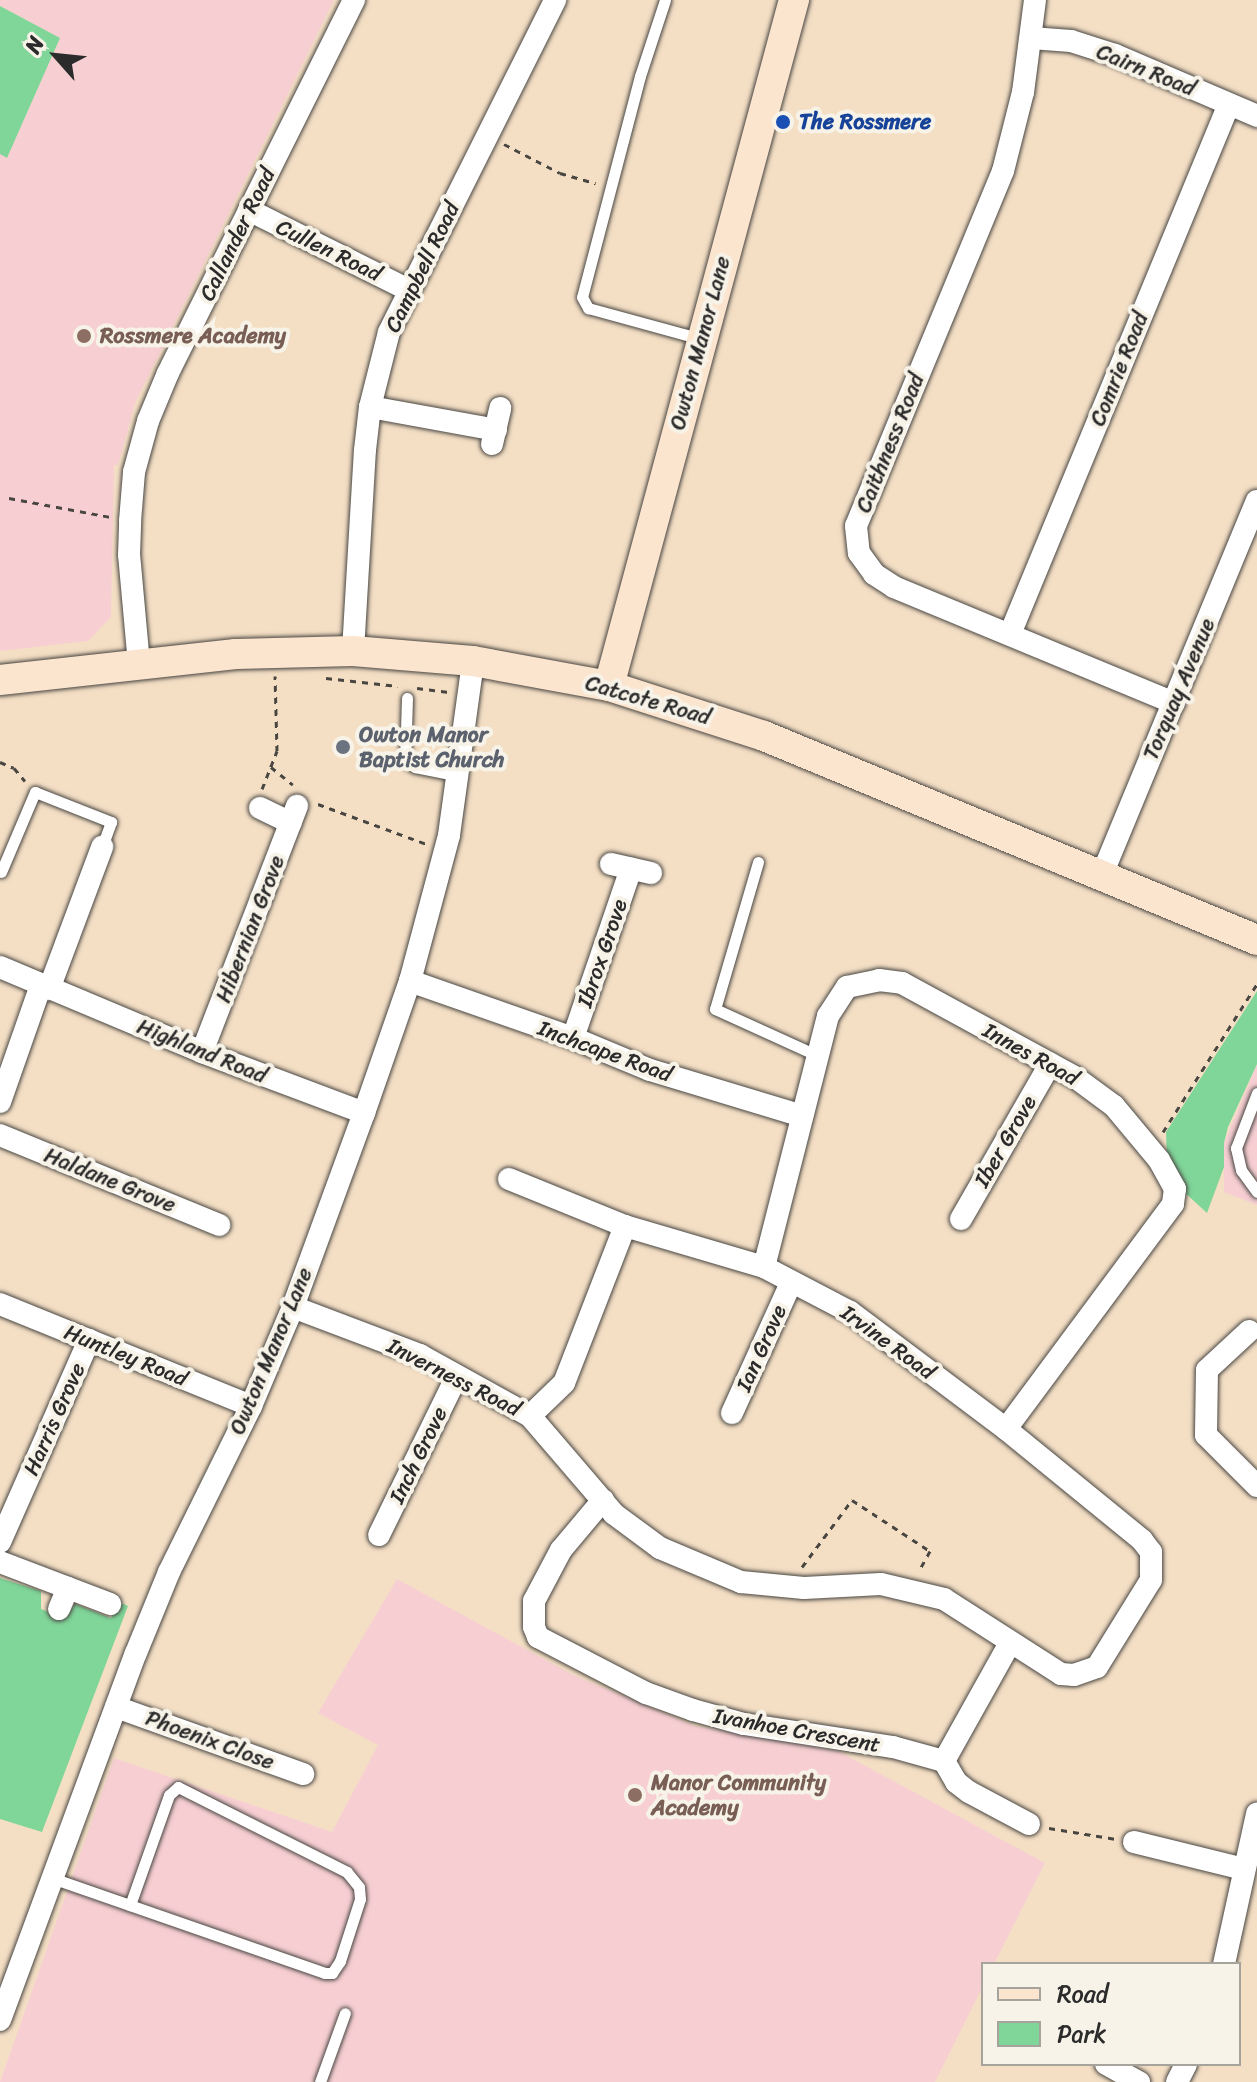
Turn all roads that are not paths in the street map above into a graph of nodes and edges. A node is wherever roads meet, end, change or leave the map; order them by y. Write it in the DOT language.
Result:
graph roads {
  1 [pos="354,0"];
  2 [pos="555,0"];
  3 [pos="665,0"];
  4 [pos="794,0"];
  5 [pos="1035,0"];
  6 [pos="1031,38"];
  7 [pos="1229,104"];
  8 [pos="1257,116"];
  9 [pos="249,210"];
  10 [pos="409,290"];
  11 [pos="701,339"];
  12 [pos="370,407"];
  13 [pos="496,428"];
  14 [pos="1257,501"];
  15 [pos="1010,634"];
  16 [pos="353,651"];
  17 [pos="473,661"];
  18 [pos="139,664"];
  19 [pos="0,680"];
  20 [pos="609,686"];
  21 [pos="407,698"];
  22 [pos="1174,703"];
  23 [pos="455,775"];
  24 [pos="260,800"];
  25 [pos="102,847"];
  26 [pos="758,862"];
  27 [pos="631,869"];
  28 [pos="1,872"];
  29 [pos="1101,877"];
  30 [pos="1257,940"];
  31 [pos="0,967"];
  32 [pos="410,981"];
  33 [pos="45,987"];
  34 [pos="573,1038"];
  35 [pos="202,1052"];
  36 [pos="818,1056"];
  37 [pos="1050,1064"];
  38 [pos="1257,1093"];
  39 [pos="0,1102"];
  40 [pos="364,1113"];
  41 [pos="802,1116"];
  42 [pos="0,1135"];
  43 [pos="509,1179"];
  44 [pos="1257,1192"];
  45 [pos="961,1219"];
  46 [pos="219,1225"];
  47 [pos="625,1226"];
  48 [pos="764,1267"];
  49 [pos="791,1283"];
  50 [pos="0,1304"];
  51 [pos="293,1307"];
  52 [pos="1249,1331"];
  53 [pos="89,1340"];
  54 [pos="457,1376"];
  55 [pos="251,1406"];
  56 [pos="730,1412"];
  57 [pos="530,1416"];
  58 [pos="1006,1429"];
  59 [pos="1257,1486"];
  60 [pos="603,1500"];
  61 [pos="379,1535"];
  62 [pos="0,1542"];
  63 [pos="0,1562"];
  64 [pos="68,1588"];
  65 [pos="110,1604"];
  66 [pos="59,1609"];
  67 [pos="1010,1643"];
  68 [pos="1061,1674"];
  69 [pos="116,1707"];
  70 [pos="256,1757"];
  71 [pos="944,1761"];
  72 [pos="303,1774"];
  73 [pos="249,1779"];
  74 [pos="1257,1814"];
  75 [pos="1029,1824"];
  76 [pos="1134,1842"];
  77 [pos="1244,1869"];
  78 [pos="52,1878"];
  79 [pos="130,1905"];
  80 [pos="1224,1962"];
  81 [pos="7,1977"];
  82 [pos="345,2013"];
  83 [pos="0,2020"];
  84 [pos="1110,2066"];
  85 [pos="320,2082"];
  86 [pos="1139,2082"];
  1 -- 9 [label="street, Callander Road"];
  2 -- 10 [label="street, Campbell Road"];
  3 -- 11 [label="lane"];
  4 -- 11 [label="street, Owton Manor Lane"];
  5 -- 6 [label="street, Caithness Road"];
  6 -- 7 [label="street, Cairn Road"];
  6 -- 15 [label="street, Caithness Road"];
  7 -- 8 [label="street, Cairn Road"];
  7 -- 15 [label="street, Comrie Road"];
  9 -- 10 [label="street, Cullen Road"];
  9 -- 18 [label="street, Callander Road"];
  10 -- 12 [label="street, Campbell Road"];
  11 -- 20 [label="street, Owton Manor Lane"];
  12 -- 13 [label="street"];
  12 -- 16 [label="street, Campbell Road"];
  14 -- 22 [label="street, Torquay Avenue"];
  15 -- 22 [label="street, Caithness Road"];
  16 -- 17 [label="street, Catcote Road"];
  16 -- 18 [label="street, Catcote Road"];
  17 -- 20 [label="street, Catcote Road"];
  17 -- 23 [label="street, Owton Manor Lane"];
  18 -- 19 [label="street, Catcote Road"];
  20 -- 29 [label="street, Catcote Road"];
  21 -- 23 [label="lane"];
  22 -- 29 [label="street, Torquay Avenue"];
  23 -- 32 [label="street, Owton Manor Lane"];
  24 -- 35 [label="street, Hibernian Grove"];
  25 -- 28 [label="lane"];
  25 -- 33 [label="street"];
  26 -- 36 [label="lane"];
  27 -- 34 [label="street, Ibrox Grove"];
  29 -- 30 [label="street, Catcote Road"];
  31 -- 33 [label="street, Highland Road"];
  32 -- 34 [label="street, Inchcape Road"];
  32 -- 40 [label="street, Owton Manor Lane"];
  33 -- 35 [label="street, Highland Road"];
  33 -- 39 [label="street"];
  34 -- 41 [label="street, Inchcape Road"];
  35 -- 40 [label="street, Highland Road"];
  36 -- 37 [label="street, Innes Road"];
  36 -- 41 [label="street, Innes Road"];
  37 -- 45 [label="street, Iber Grove"];
  37 -- 58 [label="street, Innes Road"];
  38 -- 44 [label="lane"];
  40 -- 51 [label="street, Owton Manor Lane"];
  41 -- 48 [label="street, Innes Road"];
  42 -- 46 [label="street, Haldane Grove"];
  43 -- 47 [label="street, Irvine Road"];
  47 -- 48 [label="street, Irvine Road"];
  47 -- 57 [label="street"];
  48 -- 49 [label="street, Irvine Road"];
  49 -- 56 [label="street, Ian Grove"];
  49 -- 58 [label="street, Irvine Road"];
  50 -- 53 [label="street, Huntley Road"];
  51 -- 54 [label="street, Inverness Road"];
  51 -- 55 [label="street, Owton Manor Lane"];
  52 -- 59 [label="street"];
  53 -- 55 [label="street, Huntley Road"];
  53 -- 62 [label="street, Harris Grove"];
  54 -- 57 [label="street, Inverness Road"];
  54 -- 61 [label="street, Inch Grove"];
  55 -- 69 [label="street, Owton Manor Lane"];
  57 -- 60 [label="street, Inverness Road"];
  58 -- 68 [label="street, Irvine Road"];
  60 -- 67 [label="street, Inverness Road"];
  60 -- 71 [label="street, Ivanhoe Crescent"];
  63 -- 64 [label="street"];
  64 -- 65 [label="street"];
  64 -- 66 [label="street"];
  67 -- 68 [label="street, Inverness Road"];
  67 -- 71 [label="street"];
  69 -- 70 [label="street, Phoenix Close"];
  69 -- 78 [label="street, Owton Manor Lane"];
  70 -- 72 [label="street, Phoenix Close"];
  70 -- 73 [label="street"];
  71 -- 75 [label="street"];
  74 -- 77 [label="street"];
  76 -- 77 [label="street"];
  77 -- 80 [label="street"];
  78 -- 79 [label="lane"];
  78 -- 81 [label="street, Owton Manor Lane"];
  79 -- 79 [label="lane"];
  81 -- 83 [label="street, Owton Manor Lane"];
  82 -- 85 [label="lane"];
  84 -- 86 [label="street"];
}
